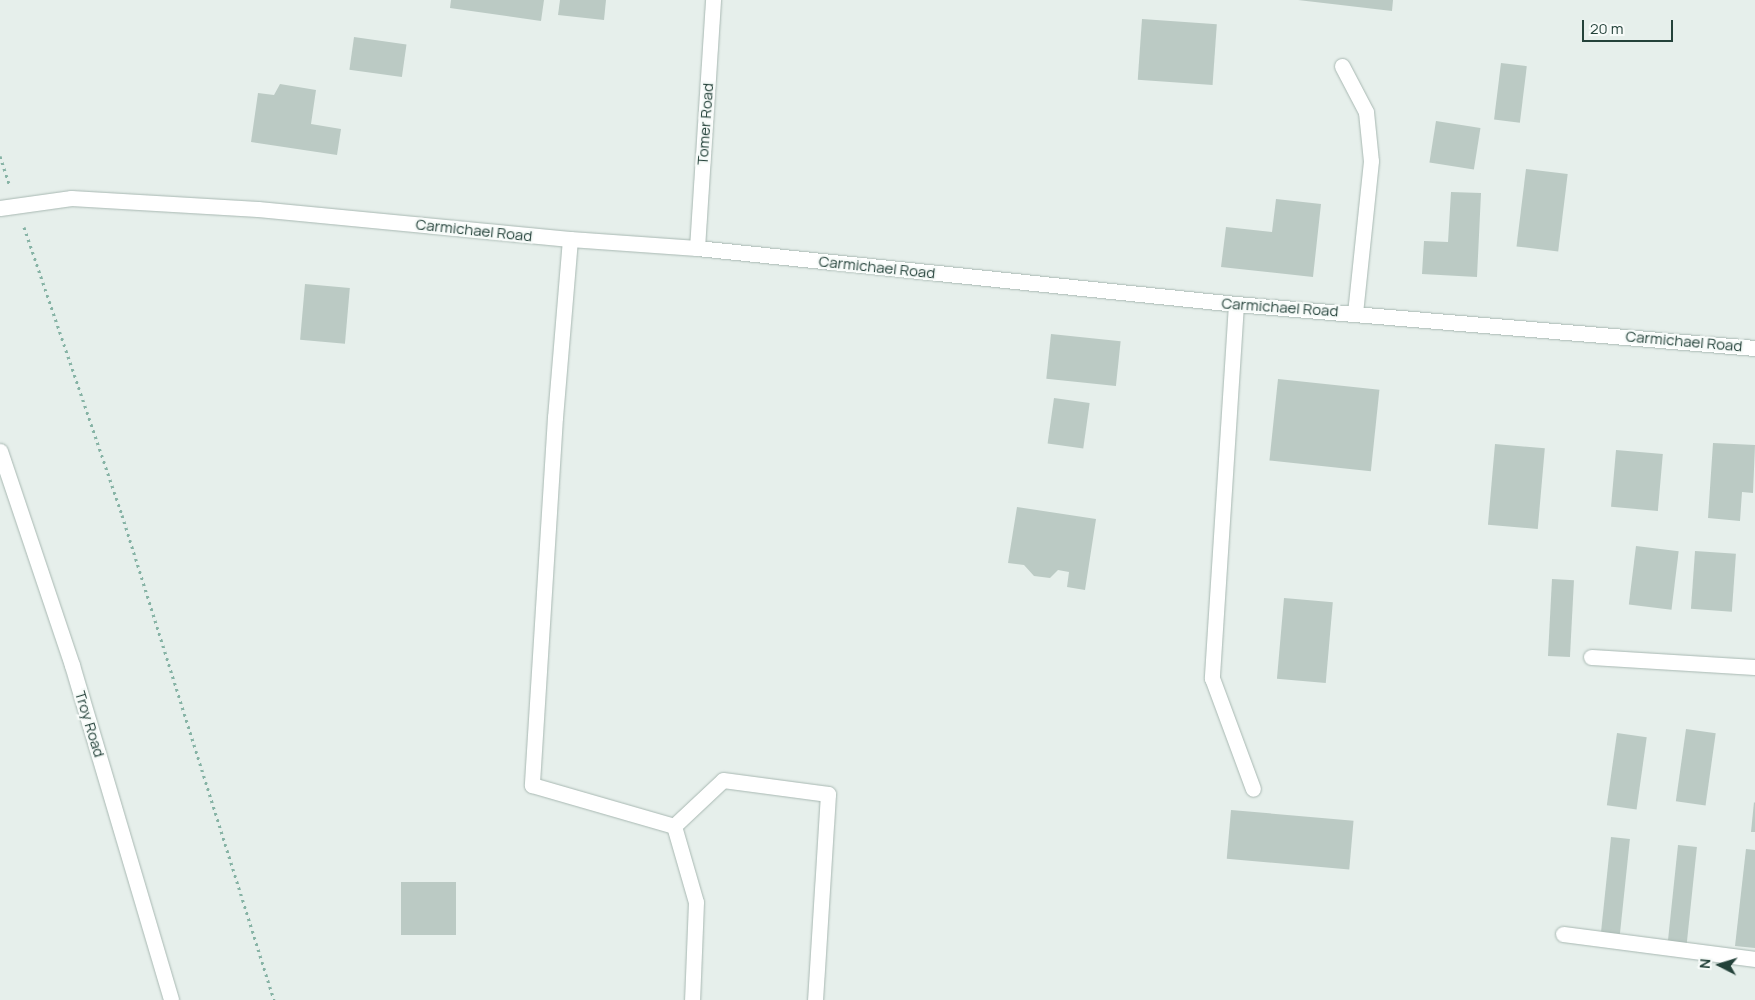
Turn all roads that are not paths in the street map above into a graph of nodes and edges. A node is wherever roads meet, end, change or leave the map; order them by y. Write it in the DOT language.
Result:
graph roads {
  1 [pos="713,0"];
  2 [pos="1342,66"];
  3 [pos="0,208"];
  4 [pos="570,240"];
  5 [pos="697,248"];
  6 [pos="1236,304"];
  7 [pos="1355,313"];
  8 [pos="1755,348"];
  9 [pos="0,451"];
  10 [pos="1591,657"];
  11 [pos="1755,667"];
  12 [pos="1253,789"];
  13 [pos="674,826"];
  14 [pos="1563,934"];
  15 [pos="1755,959"];
  16 [pos="172,1000"];
  17 [pos="692,1000"];
  18 [pos="815,1000"];
  1 -- 5 [label="street, Tomer Road"];
  2 -- 7 [label="street"];
  3 -- 4 [label="street, Carmichael Road"];
  4 -- 5 [label="street, Carmichael Road"];
  4 -- 13 [label="street"];
  5 -- 6 [label="street, Carmichael Road"];
  6 -- 7 [label="street, Carmichael Road"];
  6 -- 12 [label="street"];
  7 -- 8 [label="street, Carmichael Road"];
  9 -- 16 [label="street, Troy Road"];
  10 -- 11 [label="street"];
  13 -- 17 [label="street"];
  13 -- 18 [label="street"];
  14 -- 15 [label="street"];
}
